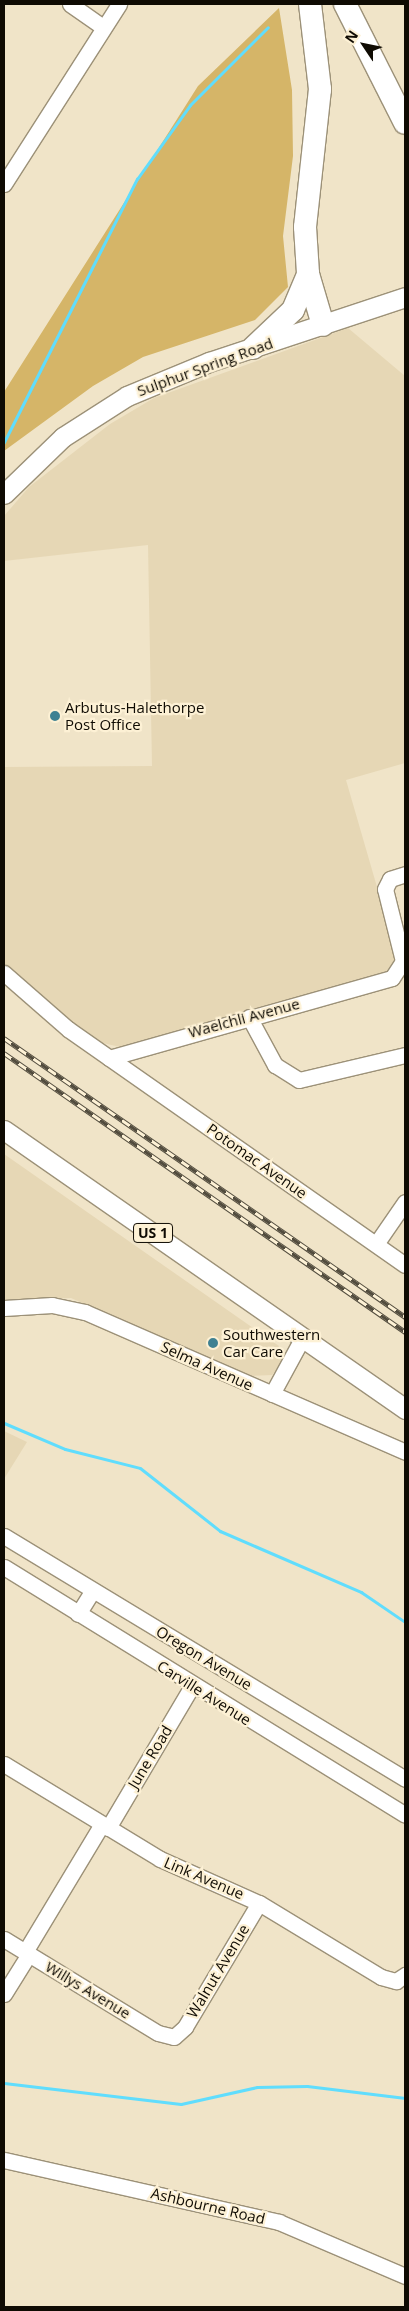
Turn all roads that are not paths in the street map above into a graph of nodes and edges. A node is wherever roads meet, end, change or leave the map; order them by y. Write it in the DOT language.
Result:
graph roads {
  1 [pos="70,4"];
  2 [pos="119,4"];
  3 [pos="310,4"];
  4 [pos="345,4"];
  5 [pos="102,26"];
  6 [pos="405,123"];
  7 [pos="4,184"];
  8 [pos="308,274"];
  9 [pos="405,297"];
  10 [pos="323,325"];
  11 [pos="253,348"];
  12 [pos="4,494"];
  13 [pos="405,874"];
  14 [pos="4,973"];
  15 [pos="249,1017"];
  16 [pos="405,1055"];
  17 [pos="109,1058"];
  18 [pos="4,1130"];
  19 [pos="405,1202"];
  20 [pos="376,1244"];
  21 [pos="405,1265"];
  22 [pos="4,1308"];
  23 [pos="303,1337"];
  24 [pos="272,1394"];
  25 [pos="405,1409"];
  26 [pos="405,1452"];
  27 [pos="4,1536"];
  28 [pos="4,1567"];
  29 [pos="93,1590"];
  30 [pos="78,1614"];
  31 [pos="192,1686"];
  32 [pos="4,1764"];
  33 [pos="405,1779"];
  34 [pos="405,1815"];
  35 [pos="105,1826"];
  36 [pos="259,1903"];
  37 [pos="4,1939"];
  38 [pos="27,1953"];
  39 [pos="405,1975"];
  40 [pos="4,1994"];
  41 [pos="174,2037"];
  42 [pos="4,2160"];
  43 [pos="405,2276"];
  1 -- 5 [label="street"];
  2 -- 5 [label="street"];
  3 -- 8 [label="highway"];
  4 -- 6 [label="highway"];
  5 -- 7 [label="street"];
  8 -- 10 [label="highway"];
  8 -- 11 [label="highway"];
  9 -- 10 [label="main road, Sulphur Spring Road"];
  10 -- 11 [label="main road, Sulphur Spring Road"];
  11 -- 12 [label="main road, Sulphur Spring Road"];
  13 -- 15 [label="street, Waelchli Avenue"];
  14 -- 17 [label="street"];
  15 -- 16 [label="street"];
  15 -- 17 [label="street, Waelchli Avenue"];
  17 -- 20 [label="street, Potomac Avenue"];
  18 -- 23 [label="main road, US 1"];
  19 -- 20 [label="street"];
  20 -- 21 [label="street, Potomac Avenue"];
  22 -- 24 [label="street, Selma Avenue"];
  23 -- 24 [label="street"];
  23 -- 25 [label="main road, US 1"];
  24 -- 26 [label="street, Selma Avenue"];
  27 -- 29 [label="street, Oregon Avenue"];
  28 -- 30 [label="street, Carville Avenue"];
  29 -- 30 [label="street"];
  29 -- 33 [label="street, Oregon Avenue"];
  30 -- 31 [label="street, Carville Avenue"];
  31 -- 34 [label="street, Carville Avenue"];
  31 -- 35 [label="street, June Road"];
  32 -- 35 [label="street, Link Avenue"];
  35 -- 36 [label="street, Link Avenue"];
  35 -- 38 [label="street, June Road"];
  36 -- 39 [label="street, Link Avenue"];
  36 -- 41 [label="street, Walnut Avenue"];
  37 -- 38 [label="street, Willys Avenue"];
  38 -- 40 [label="street, June Road"];
  38 -- 41 [label="street, Willys Avenue"];
  42 -- 43 [label="street, Ashbourne Road"];
}
